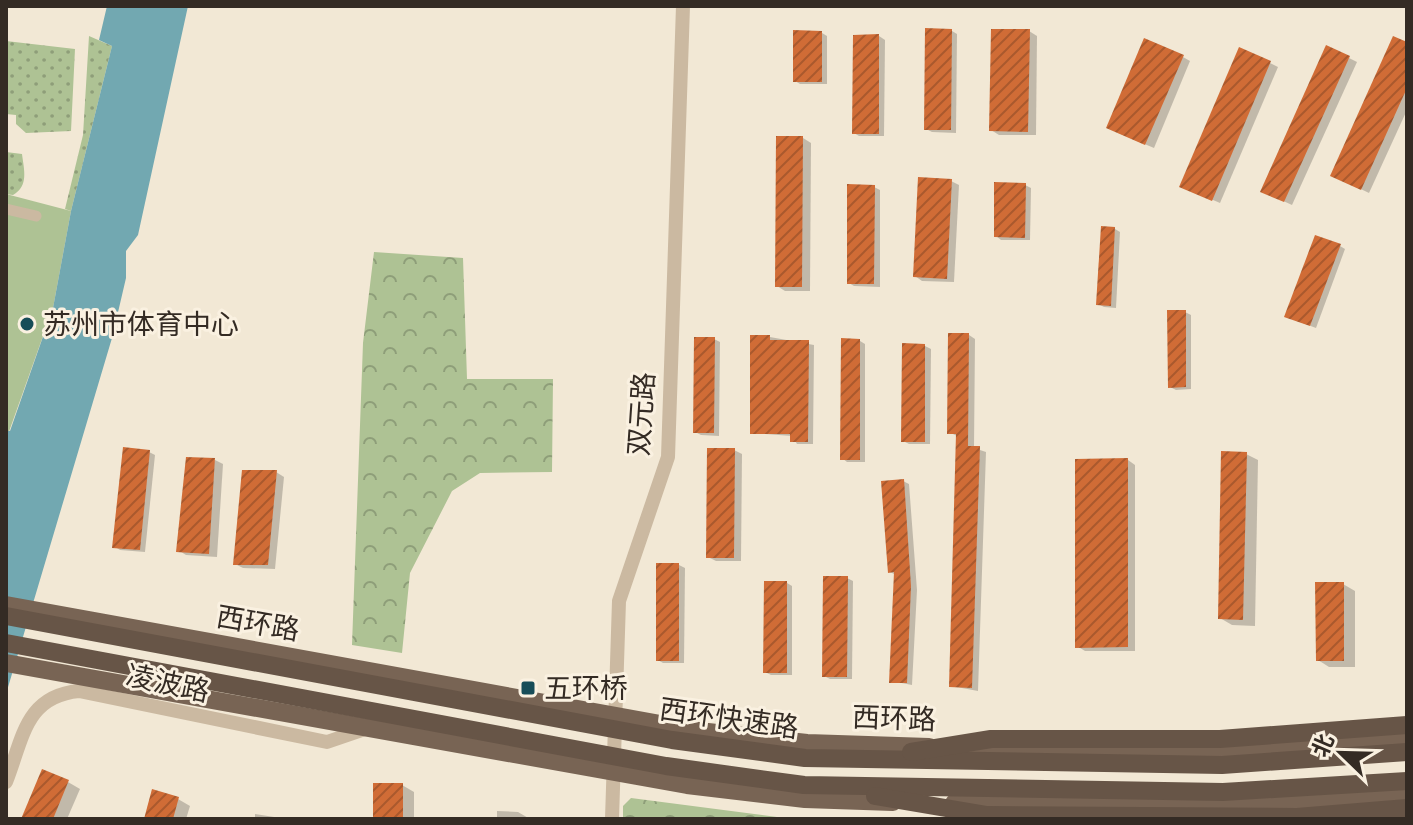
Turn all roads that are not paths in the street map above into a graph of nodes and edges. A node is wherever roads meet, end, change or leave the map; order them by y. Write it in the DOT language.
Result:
graph roads {
  1 [pos="683,6"];
  2 [pos="6,209"];
  3 [pos="36,216"];
  4 [pos="6,605"];
  5 [pos="6,616"];
  6 [pos="6,643"];
  7 [pos="6,663"];
  8 [pos="614,716"];
  9 [pos="1407,725"];
  10 [pos="370,728"];
  11 [pos="1407,736"];
  12 [pos="1351,741"];
  13 [pos="1407,752"];
  14 [pos="864,760"];
  15 [pos="614,772"];
  16 [pos="1407,781"];
  17 [pos="6,782"];
  18 [pos="821,786"];
  19 [pos="1407,795"];
  20 [pos="1387,797"];
  21 [pos="1353,800"];
  22 [pos="1407,808"];
  23 [pos="612,819"];
  24 [pos="1383,819"];
  1 -- 8 [label="street, 双元路"];
  2 -- 3 [label="street"];
  4 -- 8 [label="main road, 西环路"];
  5 -- 14 [label="highway, 西环快速路, bridge"];
  6 -- 18 [label="highway, 西环快速路, bridge"];
  7 -- 10 [label="main road"];
  8 -- 12 [label="main road, 西环路"];
  8 -- 15 [label="street, 双元路"];
  9 -- 14 [label="highway, bridge"];
  10 -- 15 [label="main road"];
  10 -- 17 [label="street, 凌波路"];
  11 -- 12 [label="main road, 西环路"];
  12 -- 21 [label="main road"];
  13 -- 14 [label="highway, 西环快速路, bridge"];
  15 -- 21 [label="main road"];
  15 -- 23 [label="street, 双元路"];
  16 -- 18 [label="highway, 西环快速路, bridge"];
  18 -- 22 [label="highway, bridge"];
  19 -- 20 [label="main road"];
  20 -- 21 [label="main road"];
  20 -- 24 [label="street"];
}
